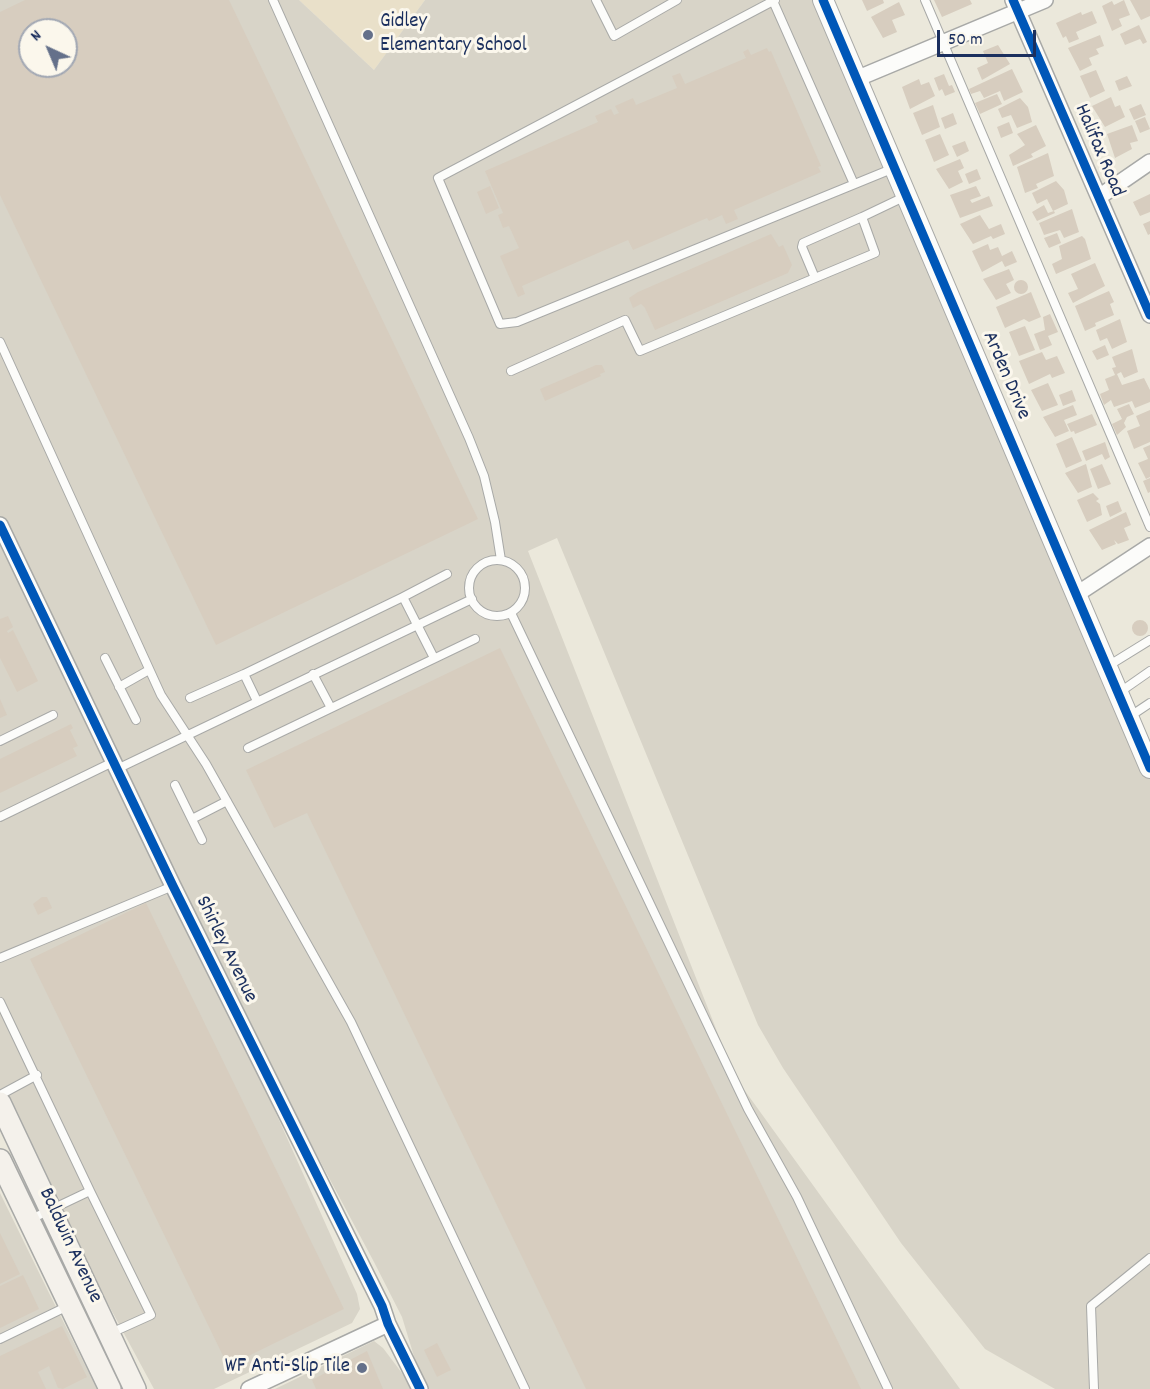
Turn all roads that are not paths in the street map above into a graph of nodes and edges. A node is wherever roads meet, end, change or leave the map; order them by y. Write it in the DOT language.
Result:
graph roads {
  1 [pos="273,0"];
  2 [pos="596,0"];
  3 [pos="677,0"];
  4 [pos="774,0"];
  5 [pos="823,0"];
  6 [pos="925,0"];
  7 [pos="1045,0"];
  8 [pos="1016,6"];
  9 [pos="943,44"];
  10 [pos="856,79"];
  11 [pos="1150,162"];
  12 [pos="895,167"];
  13 [pos="854,184"];
  14 [pos="908,195"];
  15 [pos="1099,197"];
  16 [pos="862,217"];
  17 [pos="814,278"];
  18 [pos="1150,315"];
  19 [pos="0,342"];
  20 [pos="511,371"];
  21 [pos="1150,527"];
  22 [pos="1,531"];
  23 [pos="1150,546"];
  24 [pos="501,560"];
  25 [pos="447,573"];
  26 [pos="1077,594"];
  27 [pos="403,597"];
  28 [pos="472,599"];
  29 [pos="511,613"];
  30 [pos="417,626"];
  31 [pos="475,639"];
  32 [pos="1150,640"];
  33 [pos="105,658"];
  34 [pos="434,658"];
  35 [pos="1107,666"];
  36 [pos="149,670"];
  37 [pos="1150,671"];
  38 [pos="244,674"];
  39 [pos="313,674"];
  40 [pos="119,687"];
  41 [pos="1118,693"];
  42 [pos="190,698"];
  43 [pos="257,701"];
  44 [pos="1150,703"];
  45 [pos="331,708"];
  46 [pos="53,715"];
  47 [pos="1129,717"];
  48 [pos="136,720"];
  49 [pos="188,734"];
  50 [pos="0,741"];
  51 [pos="248,748"];
  52 [pos="115,765"];
  53 [pos="1150,768"];
  54 [pos="175,785"];
  55 [pos="227,801"];
  56 [pos="0,817"];
  57 [pos="192,819"];
  58 [pos="202,840"];
  59 [pos="173,886"];
  60 [pos="0,958"];
  61 [pos="0,1002"];
  62 [pos="37,1076"];
  63 [pos="0,1095"];
  64 [pos="0,1103"];
  65 [pos="3,1173"];
  66 [pos="90,1191"];
  67 [pos="52,1210"];
  68 [pos="29,1220"];
  69 [pos="1150,1258"];
  70 [pos="70,1305"];
  71 [pos="388,1324"];
  72 [pos="109,1333"];
  73 [pos="0,1339"];
  74 [pos="110,1389"];
  75 [pos="135,1389"];
  76 [pos="249,1389"];
  77 [pos="420,1389"];
  78 [pos="525,1389"];
  79 [pos="888,1389"];
  80 [pos="1094,1389"];
  1 -- 24 [label="lane"];
  2 -- 3 [label="lane"];
  4 -- 13 [label="lane"];
  4 -- 13 [label="lane"];
  5 -- 10 [label="street, Arden Drive"];
  6 -- 9 [label="lane"];
  7 -- 8 [label="street"];
  8 -- 9 [label="street"];
  8 -- 15 [label="street, Halifax Road"];
  9 -- 10 [label="street"];
  9 -- 21 [label="lane"];
  10 -- 12 [label="street, Arden Drive"];
  11 -- 15 [label="street"];
  12 -- 13 [label="lane"];
  12 -- 14 [label="street, Arden Drive"];
  14 -- 16 [label="lane"];
  14 -- 26 [label="street, Arden Drive"];
  15 -- 18 [label="street, Halifax Road"];
  16 -- 17 [label="lane"];
  16 -- 17 [label="lane"];
  17 -- 20 [label="lane"];
  19 -- 36 [label="lane"];
  22 -- 52 [label="street, Shirley Avenue"];
  23 -- 26 [label="street"];
  24 -- 28 [label="lane"];
  24 -- 29 [label="lane"];
  25 -- 27 [label="lane"];
  26 -- 35 [label="street, Arden Drive"];
  27 -- 30 [label="lane"];
  27 -- 38 [label="lane"];
  28 -- 29 [label="lane"];
  28 -- 30 [label="lane"];
  29 -- 79 [label="lane"];
  30 -- 34 [label="lane"];
  30 -- 39 [label="lane"];
  31 -- 34 [label="lane"];
  32 -- 35 [label="lane"];
  33 -- 40 [label="lane"];
  34 -- 45 [label="lane"];
  35 -- 41 [label="street, Arden Drive"];
  36 -- 40 [label="lane"];
  36 -- 49 [label="lane"];
  37 -- 41 [label="lane"];
  38 -- 42 [label="lane"];
  38 -- 43 [label="lane"];
  39 -- 43 [label="lane"];
  39 -- 45 [label="lane"];
  40 -- 48 [label="lane"];
  41 -- 47 [label="street, Arden Drive"];
  43 -- 49 [label="lane"];
  44 -- 47 [label="lane"];
  45 -- 51 [label="lane"];
  46 -- 50 [label="lane"];
  47 -- 53 [label="street, Arden Drive"];
  49 -- 52 [label="lane"];
  49 -- 55 [label="lane"];
  52 -- 56 [label="lane"];
  52 -- 59 [label="street, Shirley Avenue"];
  54 -- 57 [label="lane"];
  55 -- 57 [label="lane"];
  55 -- 78 [label="lane"];
  57 -- 58 [label="lane"];
  59 -- 60 [label="lane"];
  59 -- 71 [label="street, Shirley Avenue"];
  61 -- 62 [label="lane"];
  62 -- 63 [label="lane"];
  62 -- 66 [label="lane"];
  64 -- 67 [label="main road, Baldwin Avenue"];
  65 -- 68 [label="main road, Baldwin Avenue"];
  66 -- 67 [label="lane"];
  66 -- 72 [label="lane"];
  67 -- 68 [label="lane"];
  67 -- 72 [label="main road, Baldwin Avenue"];
  68 -- 70 [label="main road, Baldwin Avenue"];
  69 -- 80 [label="lane"];
  70 -- 73 [label="lane"];
  70 -- 74 [label="main road, Baldwin Avenue"];
  71 -- 76 [label="street"];
  71 -- 77 [label="street, Shirley Avenue"];
  72 -- 75 [label="main road, Baldwin Avenue"];
}
